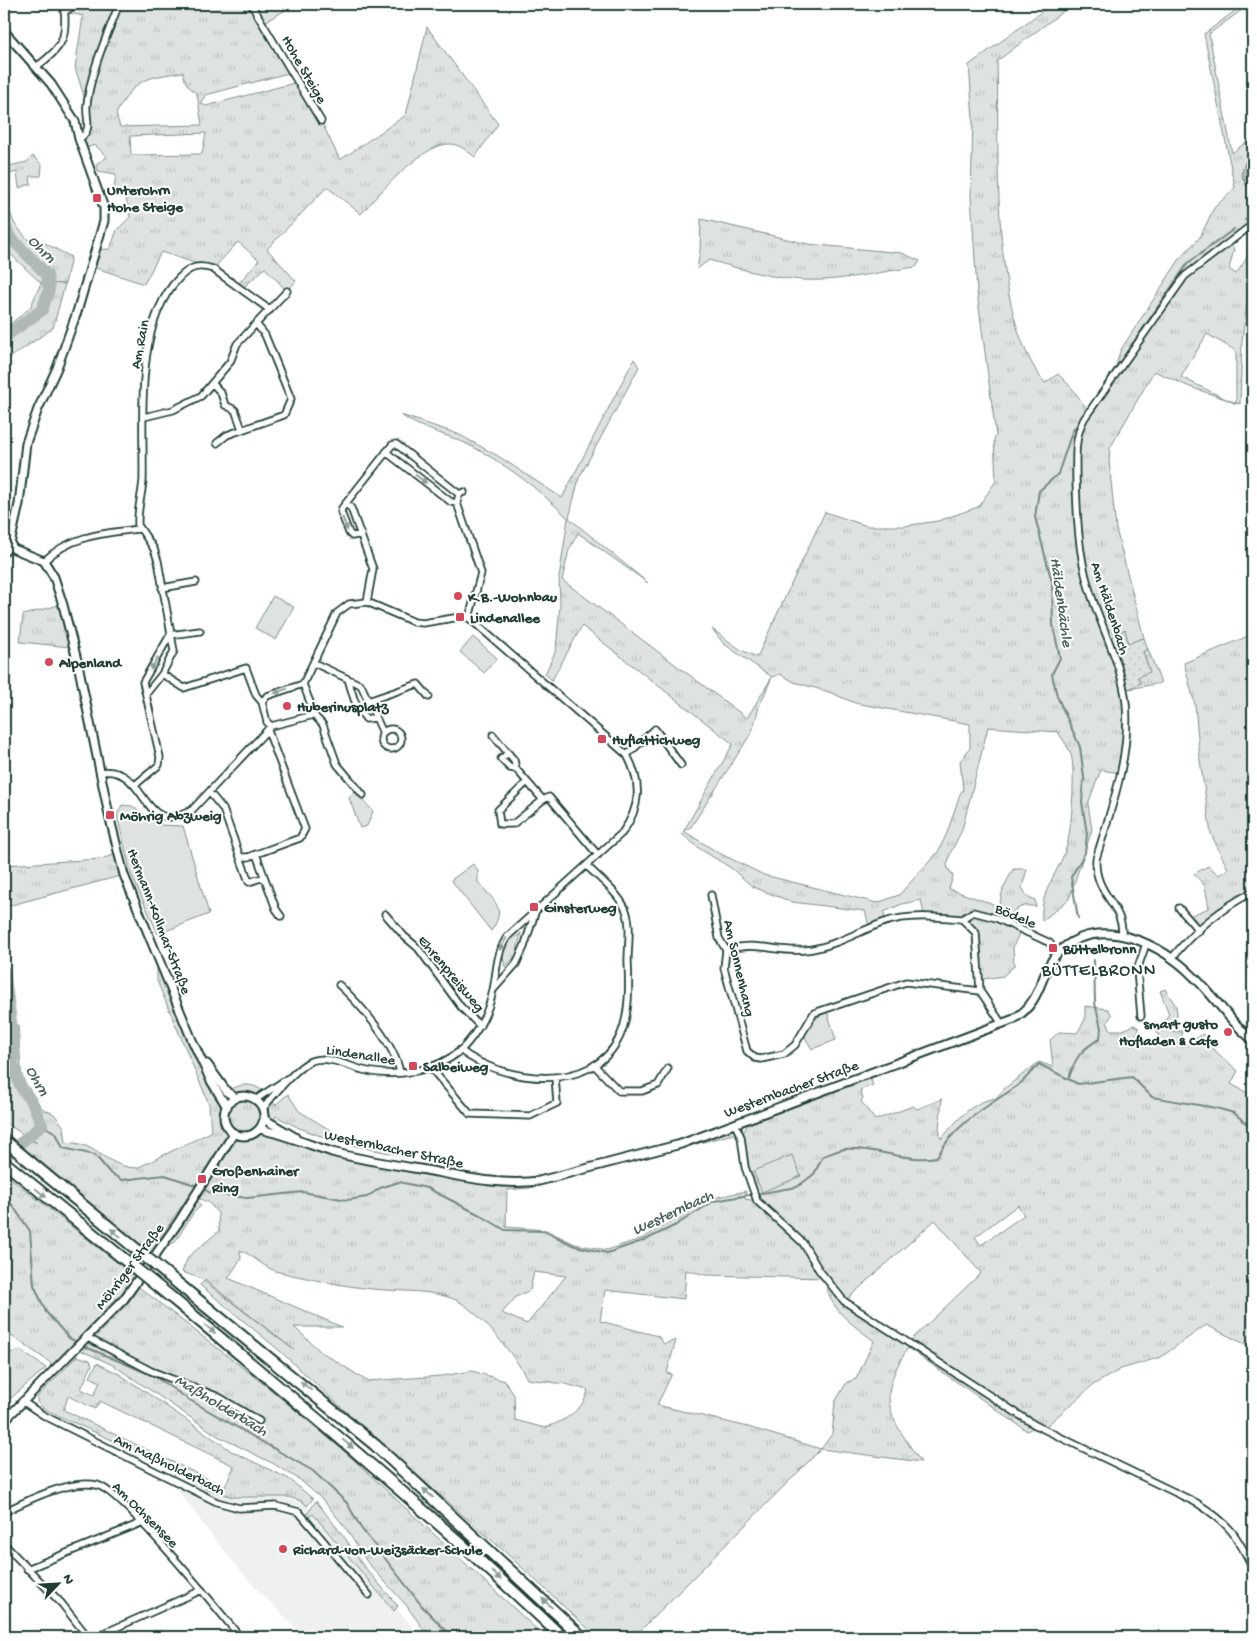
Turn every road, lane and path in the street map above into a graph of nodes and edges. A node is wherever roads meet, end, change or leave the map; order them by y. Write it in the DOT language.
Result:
graph roads {
  1 [pos="64,4"];
  2 [pos="77,4"];
  3 [pos="119,4"];
  4 [pos="251,4"];
  5 [pos="64,12"];
  6 [pos="4,31"];
  7 [pos="36,67"];
  8 [pos="321,121"];
  9 [pos="79,139"];
  10 [pos="1253,224"];
  11 [pos="287,291"];
  12 [pos="270,310"];
  13 [pos="257,325"];
  14 [pos="213,384"];
  15 [pos="144,418"];
  16 [pos="242,429"];
  17 [pos="217,443"];
  18 [pos="386,452"];
  19 [pos="457,503"];
  20 [pos="347,505"];
  21 [pos="139,529"];
  22 [pos="361,534"];
  23 [pos="11,546"];
  24 [pos="4,553"];
  25 [pos="44,561"];
  26 [pos="196,582"];
  27 [pos="162,588"];
  28 [pos="367,602"];
  29 [pos="469,618"];
  30 [pos="200,631"];
  31 [pos="170,635"];
  32 [pos="314,662"];
  33 [pos="162,674"];
  34 [pos="348,679"];
  35 [pos="303,684"];
  36 [pos="146,694"];
  37 [pos="429,697"];
  38 [pos="368,701"];
  39 [pos="262,702"];
  40 [pos="312,713"];
  41 [pos="375,718"];
  42 [pos="270,729"];
  43 [pos="383,733"];
  44 [pos="493,735"];
  45 [pos="508,752"];
  46 [pos="628,755"];
  47 [pos="681,765"];
  48 [pos="516,769"];
  49 [pos="100,772"];
  50 [pos="527,782"];
  51 [pos="135,785"];
  52 [pos="209,792"];
  53 [pos="363,795"];
  54 [pos="543,800"];
  55 [pos="256,854"];
  56 [pos="598,855"];
  57 [pos="240,857"];
  58 [pos="587,866"];
  59 [pos="264,877"];
  60 [pos="1253,892"];
  61 [pos="711,895"];
  62 [pos="1178,908"];
  63 [pos="536,911"];
  64 [pos="385,914"];
  65 [pos="281,916"];
  66 [pos="962,920"];
  67 [pos="1199,931"];
  68 [pos="1122,936"];
  69 [pos="1146,944"];
  70 [pos="726,950"];
  71 [pos="1056,954"];
  72 [pos="1172,958"];
  73 [pos="339,984"];
  74 [pos="494,990"];
  75 [pos="980,991"];
  76 [pos="1141,1016"];
  77 [pos="1002,1024"];
  78 [pos="480,1026"];
  79 [pos="1253,1040"];
  80 [pos="196,1050"];
  81 [pos="460,1050"];
  82 [pos="594,1065"];
  83 [pos="430,1066"];
  84 [pos="668,1068"];
  85 [pos="400,1073"];
  86 [pos="290,1077"];
  87 [pos="555,1077"];
  88 [pos="236,1098"];
  89 [pos="255,1100"];
  90 [pos="227,1106"];
  91 [pos="263,1108"];
  92 [pos="264,1119"];
  93 [pos="735,1124"];
  94 [pos="260,1129"];
  95 [pos="234,1133"];
  96 [pos="297,1138"];
  97 [pos="4,1140"];
  98 [pos="4,1162"];
  99 [pos="88,1338"];
  100 [pos="22,1401"];
  101 [pos="4,1421"];
  102 [pos="259,1422"];
  103 [pos="4,1512"];
  104 [pos="141,1523"];
  105 [pos="4,1544"];
  106 [pos="1253,1568"];
  107 [pos="26,1569"];
  108 [pos="202,1590"];
  109 [pos="369,1595"];
  110 [pos="88,1637"];
  111 [pos="95,1637"];
  112 [pos="240,1637"];
  113 [pos="562,1637"];
  114 [pos="582,1637"];
  1 -- 5 [label="street"];
  2 -- 5 [label="street"];
  3 -- 9 [label="street"];
  4 -- 8 [label="street, Hohe Steige"];
  5 -- 7 [label="street"];
  6 -- 7 [label="street"];
  7 -- 9 [label="street"];
  9 -- 23 [label="street"];
  10 -- 68 [label="street, Am Häldenbach"];
  11 -- 12 [label="street"];
  12 -- 13 [label="street"];
  12 -- 15 [label="street, Am Rain"];
  13 -- 14 [label="street"];
  13 -- 16 [label="street"];
  14 -- 15 [label="street"];
  14 -- 16 [label="street"];
  15 -- 21 [label="street, Am Rain"];
  16 -- 17 [label="street"];
  18 -- 19 [label="street, one-way"];
  18 -- 19 [label="street"];
  18 -- 20 [label="street"];
  19 -- 29 [label="street"];
  20 -- 22 [label="street"];
  20 -- 22 [label="street, one-way"];
  21 -- 25 [label="street"];
  21 -- 27 [label="street"];
  22 -- 28 [label="street"];
  23 -- 24 [label="street"];
  23 -- 25 [label="street"];
  25 -- 49 [label="street, Hermann-Kollmar-Straße"];
  26 -- 27 [label="street"];
  27 -- 31 [label="street"];
  28 -- 29 [label="street"];
  28 -- 32 [label="street"];
  29 -- 46 [label="street, Lindenallee"];
  30 -- 31 [label="street"];
  31 -- 33 [label="street"];
  31 -- 36 [label="street, one-way"];
  32 -- 34 [label="street"];
  32 -- 35 [label="street"];
  33 -- 36 [label="street"];
  33 -- 39 [label="street"];
  34 -- 38 [label="street"];
  34 -- 41 [label="street"];
  35 -- 39 [label="street, one-way"];
  35 -- 40 [label="street"];
  36 -- 51 [label="street"];
  37 -- 38 [label="street"];
  38 -- 41 [label="street"];
  39 -- 42 [label="street"];
  40 -- 42 [label="street"];
  40 -- 53 [label="street"];
  41 -- 43 [label="street"];
  42 -- 52 [label="street"];
  42 -- 55 [label="street"];
  44 -- 45 [label="street"];
  45 -- 48 [label="street"];
  45 -- 48 [label="street"];
  46 -- 47 [label="street"];
  46 -- 56 [label="street, Lindenallee"];
  48 -- 50 [label="street"];
  49 -- 51 [label="street"];
  49 -- 80 [label="street, Hermann-Kollmar-Straße"];
  50 -- 54 [label="street"];
  50 -- 54 [label="street"];
  51 -- 52 [label="street"];
  52 -- 57 [label="street"];
  54 -- 56 [label="street"];
  55 -- 57 [label="street"];
  55 -- 59 [label="street"];
  56 -- 58 [label="street, Lindenallee"];
  57 -- 59 [label="street"];
  58 -- 63 [label="street, Lindenallee"];
  58 -- 82 [label="street"];
  59 -- 65 [label="street"];
  60 -- 67 [label="street"];
  61 -- 70 [label="street, Am Sonnenhang"];
  62 -- 67 [label="street"];
  63 -- 74 [label="street, Lindenallee"];
  63 -- 74 [label="street, Lindenallee, one-way"];
  64 -- 78 [label="street, Ehrenpreisweg"];
  66 -- 70 [label="street"];
  66 -- 71 [label="street, Bödele"];
  66 -- 75 [label="street"];
  67 -- 72 [label="street"];
  68 -- 69 [label="street, Westernbacher Straße"];
  68 -- 71 [label="street, Westernbacher Straße"];
  69 -- 72 [label="street, Westernbacher Straße"];
  69 -- 76 [label="street"];
  70 -- 75 [label="street, Am Sonnenhang"];
  71 -- 77 [label="street, Westernbacher Straße"];
  72 -- 79 [label="street, Westernbacher Straße"];
  73 -- 85 [label="street"];
  74 -- 78 [label="street, Lindenallee"];
  75 -- 77 [label="street"];
  77 -- 93 [label="street, Westernbacher Straße"];
  78 -- 81 [label="street, Lindenallee"];
  80 -- 88 [label="street"];
  80 -- 90 [label="street, Hermann-Kollmar-Straße"];
  81 -- 83 [label="street, Lindenallee"];
  81 -- 87 [label="street"];
  82 -- 84 [label="street"];
  82 -- 87 [label="street"];
  83 -- 85 [label="street, Lindenallee"];
  83 -- 87 [label="street"];
  85 -- 86 [label="street, Lindenallee"];
  86 -- 89 [label="street"];
  86 -- 91 [label="street, Lindenallee"];
  88 -- 89 [label="street"];
  88 -- 90 [label="street"];
  89 -- 91 [label="street"];
  90 -- 95 [label="street"];
  91 -- 92 [label="street"];
  92 -- 94 [label="street"];
  92 -- 96 [label="street"];
  93 -- 96 [label="street, Westernbacher Straße"];
  93 -- 106 [label="street"];
  94 -- 95 [label="street"];
  94 -- 96 [label="street, Westernbacher Straße"];
  95 -- 99 [label="street, Möhriger Straße"];
  114 -- 97 [label="highway, one-way, bridge"];
  98 -- 113 [label="highway, one-way, bridge"];
  99 -- 100 [label="street, Möhriger Straße"];
  99 -- 102 [label="street"];
  100 -- 101 [label="street, Möhriger Straße"];
  100 -- 109 [label="street, Am Maßholderbach"];
  103 -- 104 [label="street, Am Ochsensee"];
  104 -- 107 [label="street"];
  104 -- 108 [label="street, Am Ochsensee"];
  105 -- 107 [label="street"];
  107 -- 110 [label="street"];
  108 -- 111 [label="street"];
  108 -- 112 [label="street, Am Ochsensee"];
}
